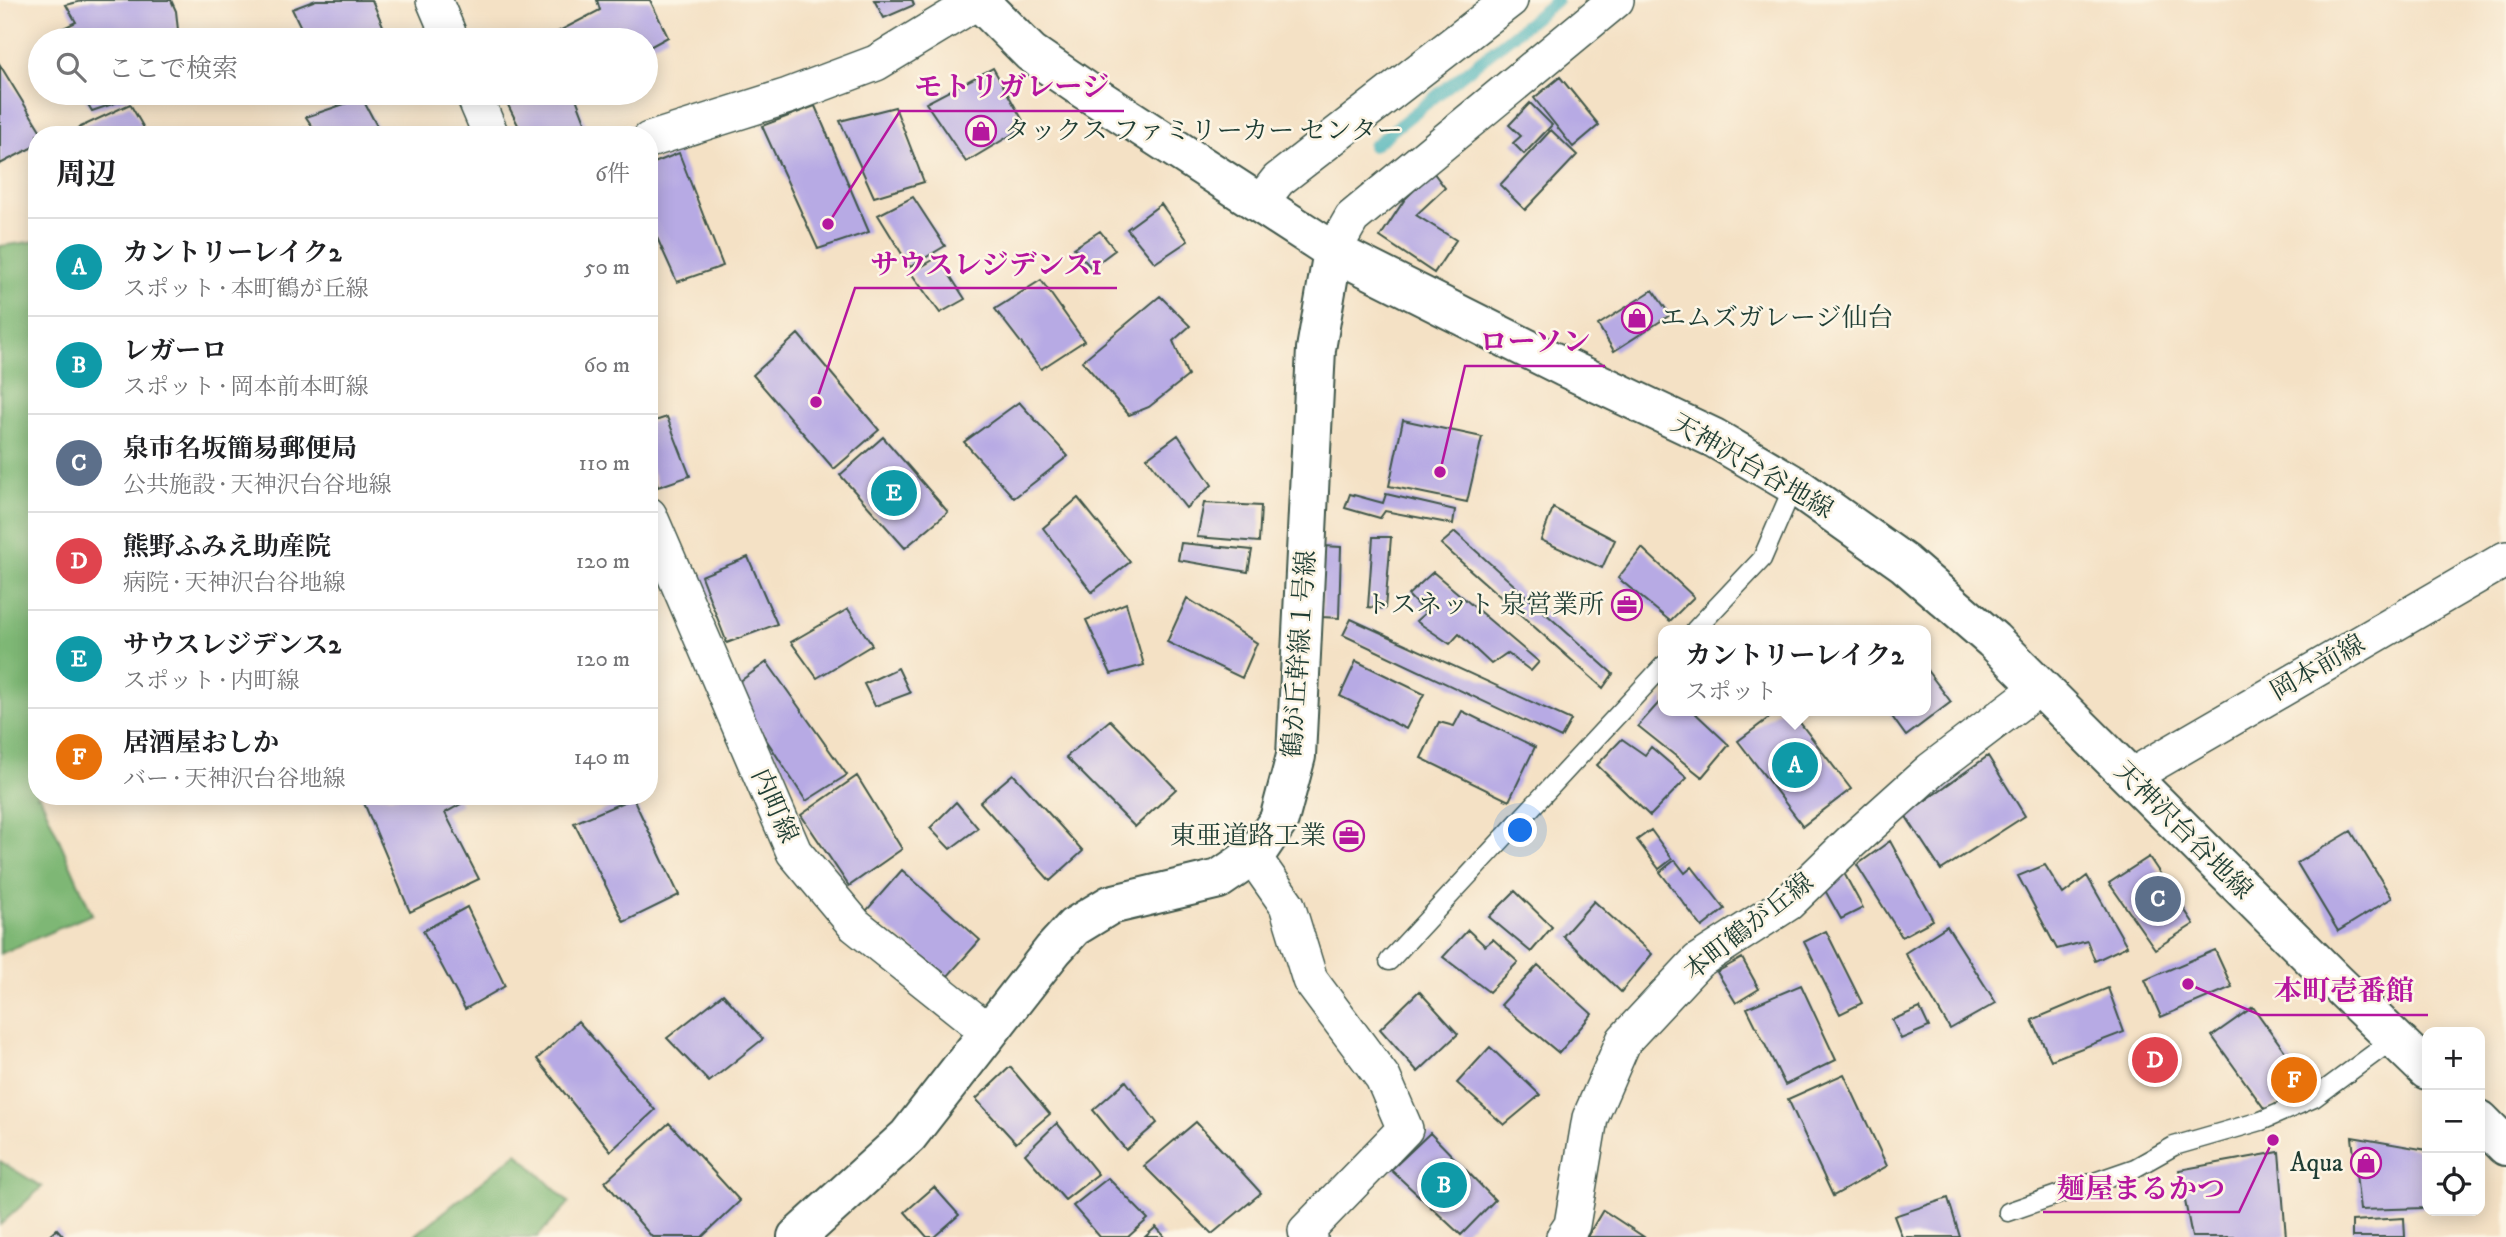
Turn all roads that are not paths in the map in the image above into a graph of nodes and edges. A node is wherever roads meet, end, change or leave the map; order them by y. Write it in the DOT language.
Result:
graph roads {
  1 [pos="434,0"];
  2 [pos="978,0"];
  3 [pos="1510,0"];
  4 [pos="1616,0"];
  5 [pos="446,28"];
  6 [pos="478,105"];
  7 [pos="487,126"];
  8 [pos="658,137"];
  9 [pos="1260,203"];
  10 [pos="1333,251"];
  11 [pos="1794,485"];
  12 [pos="658,536"];
  13 [pos="2506,559"];
  14 [pos="1700,625"];
  15 [pos="1658,670"];
  16 [pos="2040,687"];
  17 [pos="2130,777"];
  18 [pos="1252,855"];
  19 [pos="1389,961"];
  20 [pos="989,1032"];
  21 [pos="2395,1038"];
  22 [pos="2422,1065"];
  23 [pos="2485,1125"];
  24 [pos="2506,1146"];
  25 [pos="2008,1212"];
  26 [pos="1305,1235"];
  27 [pos="797,1237"];
  28 [pos="1563,1237"];
  1 -- 5 [label="street"];
  2 -- 8 [label="street"];
  2 -- 9 [label="street, 天神沢台谷地線"];
  3 -- 9 [label="street"];
  4 -- 10 [label="street"];
  6 -- 7 [label="street"];
  9 -- 10 [label="street, 天神沢台谷地線"];
  10 -- 11 [label="street, 天神沢台谷地線"];
  10 -- 18 [label="street, 鶴が丘幹線１号線"];
  11 -- 14 [label="lane"];
  11 -- 16 [label="street, 天神沢台谷地線"];
  12 -- 20 [label="street, 内町線"];
  13 -- 17 [label="street, 岡本前線"];
  15 -- 19 [label="lane"];
  16 -- 17 [label="street, 天神沢台谷地線"];
  16 -- 28 [label="street, 本町鶴が丘線"];
  17 -- 21 [label="street, 天神沢台谷地線"];
  18 -- 20 [label="street, 鶴が丘幹線１号線"];
  18 -- 26 [label="street"];
  20 -- 27 [label="street, 鶴が丘幹線１号線"];
  21 -- 22 [label="street, 天神沢台谷地線"];
  21 -- 25 [label="lane"];
  23 -- 24 [label="street"];
}
